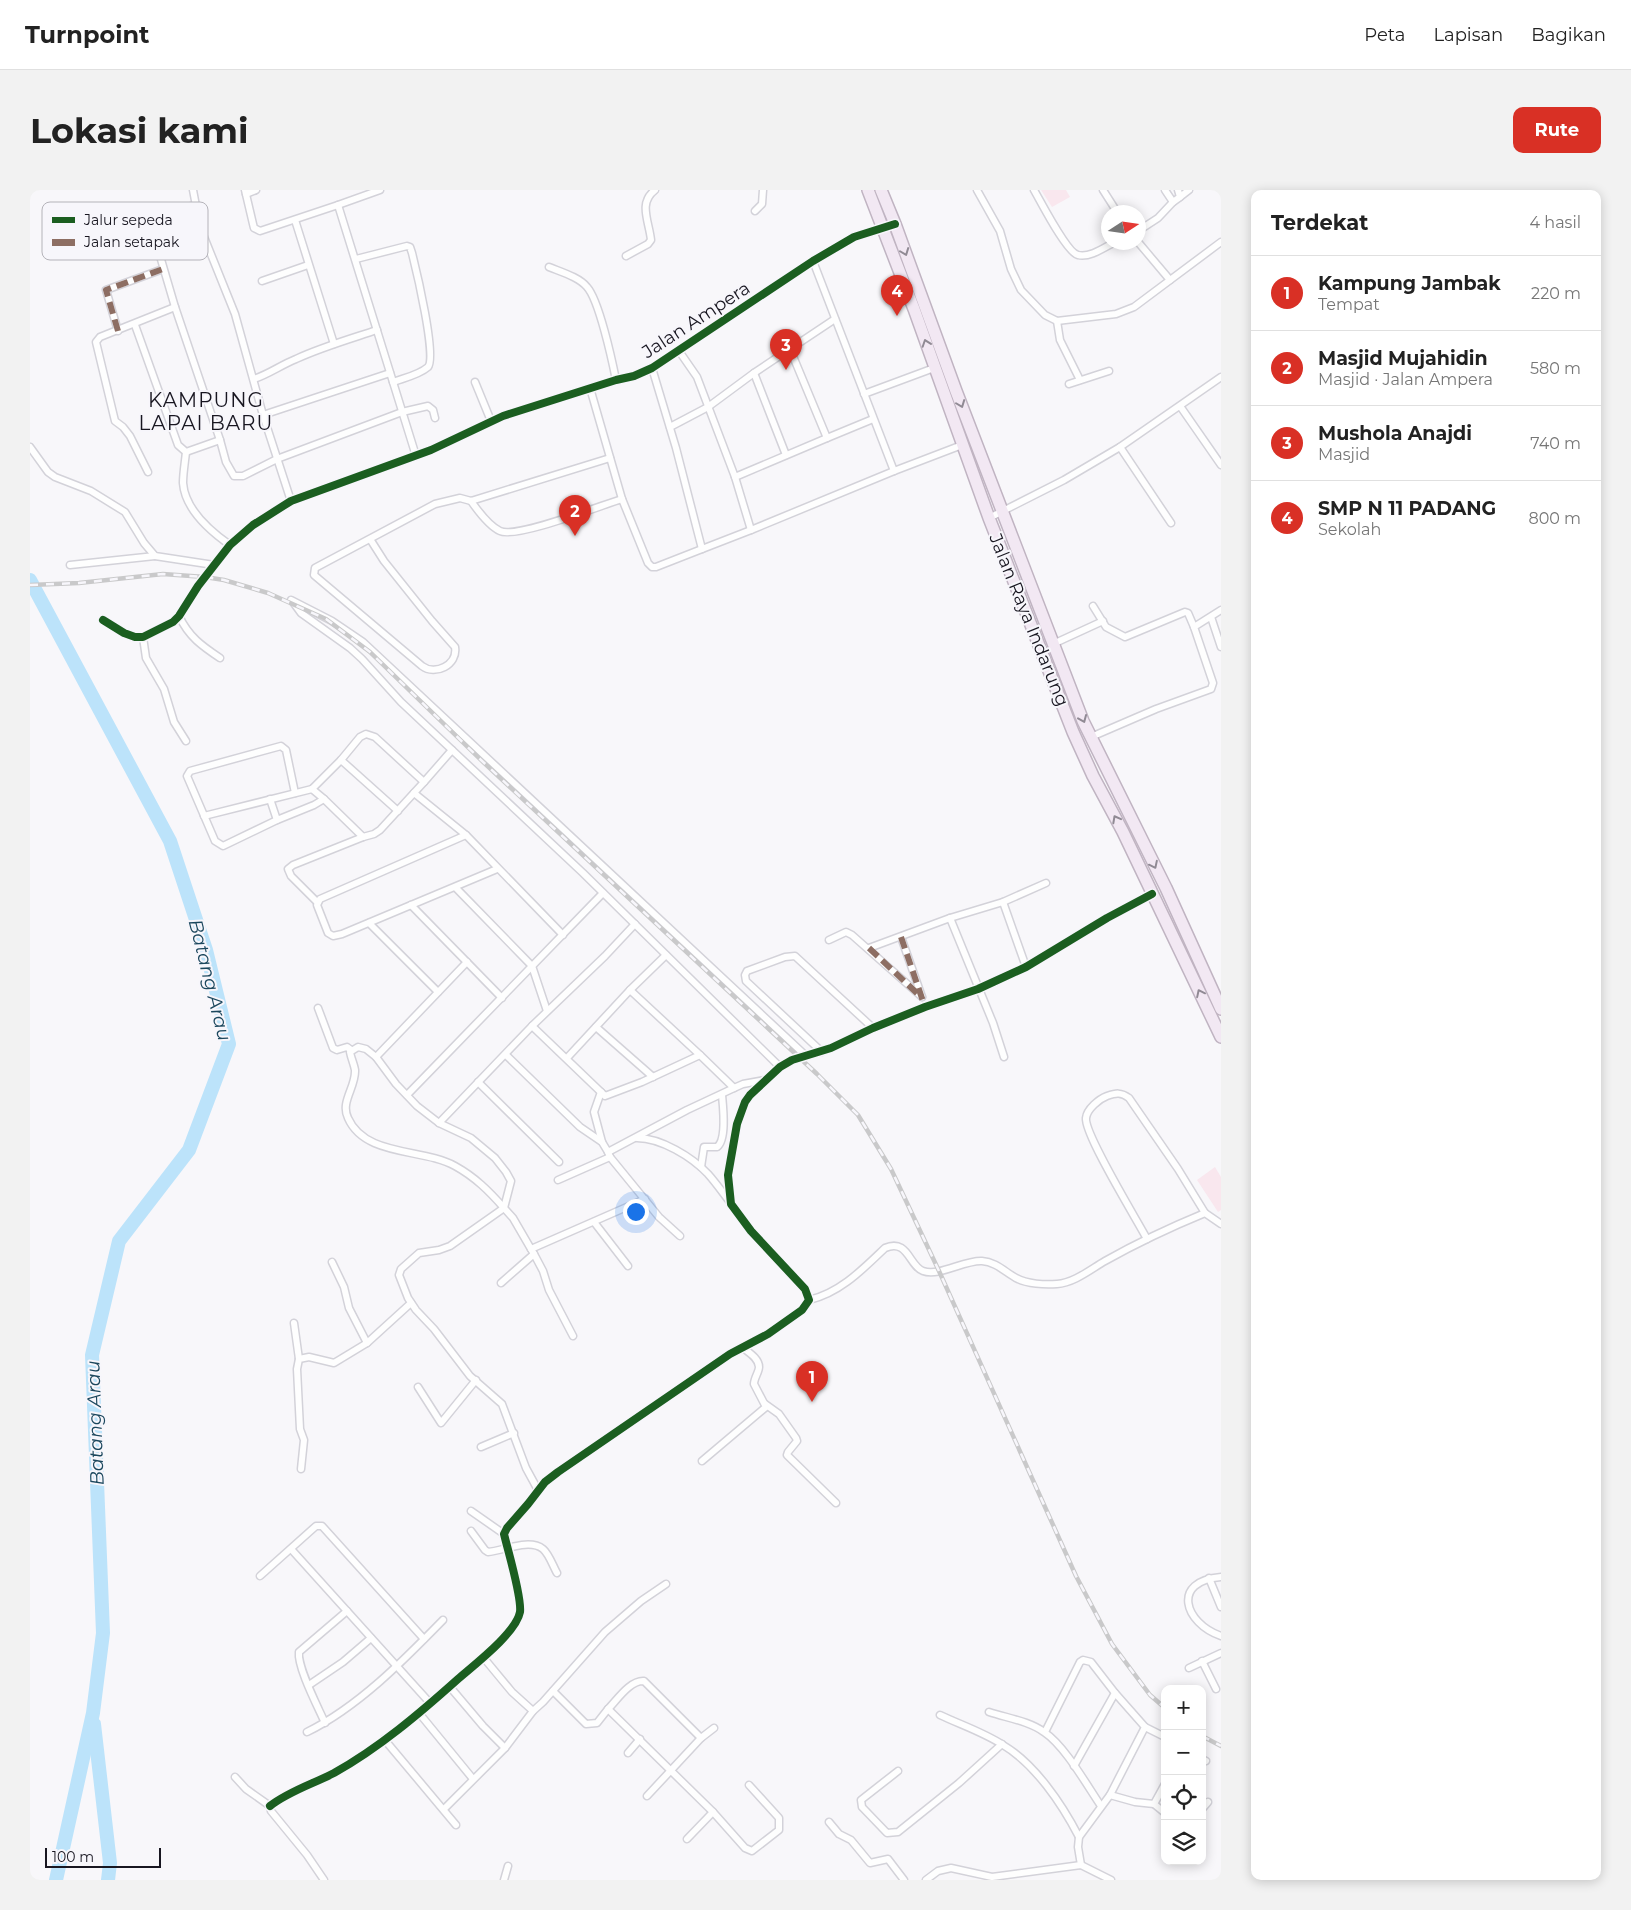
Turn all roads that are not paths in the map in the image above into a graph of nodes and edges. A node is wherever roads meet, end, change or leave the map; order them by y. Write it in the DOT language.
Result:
graph roads {
  1 [pos="256,190"];
  2 [pos="655,190"];
  3 [pos="763,190"];
  4 [pos="868,190"];
  5 [pos="881,190"];
  6 [pos="977,190"];
  7 [pos="1034,190"];
  8 [pos="1103,190"];
  9 [pos="1165,190"];
  10 [pos="1178,190"];
  11 [pos="1189,190"];
  12 [pos="375,191"];
  13 [pos="245,192"];
  14 [pos="1180,197"];
  15 [pos="1173,202"];
  16 [pos="338,205"];
  17 [pos="1113,205"];
  18 [pos="755,211"];
  19 [pos="295,220"];
  20 [pos="895,224"];
  21 [pos="1146,226"];
  22 [pos="882,228"];
  23 [pos="1221,242"];
  24 [pos="208,247"];
  25 [pos="1101,248"];
  26 [pos="1145,250"];
  27 [pos="626,256"];
  28 [pos="160,260"];
  29 [pos="356,260"];
  30 [pos="813,262"];
  31 [pos="308,265"];
  32 [pos="549,267"];
  33 [pos="162,269"];
  34 [pos="1170,280"];
  35 [pos="262,281"];
  36 [pos="175,307"];
  37 [pos="835,319"];
  38 [pos="1057,321"];
  39 [pos="134,324"];
  40 [pos="378,330"];
  41 [pos="118,331"];
  42 [pos="334,344"];
  43 [pos="790,349"];
  44 [pos="680,351"];
  45 [pos="652,368"];
  46 [pos="934,368"];
  47 [pos="1109,371"];
  48 [pos="390,373"];
  49 [pos="754,373"];
  50 [pos="1221,377"];
  51 [pos="254,379"];
  52 [pos="616,380"];
  53 [pos="1080,380"];
  54 [pos="393,382"];
  55 [pos="475,382"];
  56 [pos="1069,384"];
  57 [pos="590,388"];
  58 [pos="864,394"];
  59 [pos="1180,406"];
  60 [pos="708,407"];
  61 [pos="402,412"];
  62 [pos="263,415"];
  63 [pos="435,418"];
  64 [pos="873,419"];
  65 [pos="492,421"];
  66 [pos="670,426"];
  67 [pos="827,438"];
  68 [pos="220,440"];
  69 [pos="962,445"];
  70 [pos="30,447"];
  71 [pos="1120,447"];
  72 [pos="186,452"];
  73 [pos="786,454"];
  74 [pos="416,456"];
  75 [pos="610,458"];
  76 [pos="278,459"];
  77 [pos="1221,463"];
  78 [pos="894,471"];
  79 [pos="148,472"];
  80 [pos="735,476"];
  81 [pos="989,477"];
  82 [pos="975,482"];
  83 [pos="622,498"];
  84 [pos="291,501"];
  85 [pos="471,501"];
  86 [pos="1001,512"];
  87 [pos="989,518"];
  88 [pos="1170,523"];
  89 [pos="751,530"];
  90 [pos="370,539"];
  91 [pos="230,545"];
  92 [pos="702,549"];
  93 [pos="155,556"];
  94 [pos="70,565"];
  95 [pos="214,565"];
  96 [pos="1093,606"];
  97 [pos="1221,610"];
  98 [pos="179,616"];
  99 [pos="1210,617"];
  100 [pos="104,620"];
  101 [pos="1102,621"];
  102 [pos="1194,626"];
  103 [pos="143,637"];
  104 [pos="1053,644"];
  105 [pos="1221,646"];
  106 [pos="220,658"];
  107 [pos="1091,737"];
  108 [pos="186,741"];
  109 [pos="452,750"];
  110 [pos="341,760"];
  111 [pos="424,782"];
  112 [pos="312,789"];
  113 [pos="295,793"];
  114 [pos="414,793"];
  115 [pos="270,799"];
  116 [pos="324,799"];
  117 [pos="398,810"];
  118 [pos="204,816"];
  119 [pos="277,820"];
  120 [pos="466,835"];
  121 [pos="363,837"];
  122 [pos="497,869"];
  123 [pos="1046,882"];
  124 [pos="456,888"];
  125 [pos="604,893"];
  126 [pos="1152,894"];
  127 [pos="318,902"];
  128 [pos="1003,902"];
  129 [pos="411,905"];
  130 [pos="950,918"];
  131 [pos="369,923"];
  132 [pos="635,924"];
  133 [pos="563,935"];
  134 [pos="901,937"];
  135 [pos="829,940"];
  136 [pos="869,948"];
  137 [pos="666,955"];
  138 [pos="467,962"];
  139 [pos="532,966"];
  140 [pos="1026,967"];
  141 [pos="978,989"];
  142 [pos="630,990"];
  143 [pos="438,992"];
  144 [pos="922,997"];
  145 [pos="502,998"];
  146 [pos="926,1006"];
  147 [pos="318,1008"];
  148 [pos="1221,1009"];
  149 [pos="547,1011"];
  150 [pos="532,1026"];
  151 [pos="596,1027"];
  152 [pos="873,1028"];
  153 [pos="1221,1037"];
  154 [pos="351,1050"];
  155 [pos="822,1052"];
  156 [pos="506,1055"];
  157 [pos="700,1055"];
  158 [pos="805,1055"];
  159 [pos="376,1057"];
  160 [pos="1004,1057"];
  161 [pos="567,1058"];
  162 [pos="780,1067"];
  163 [pos="653,1077"];
  164 [pos="766,1080"];
  165 [pos="478,1082"];
  166 [pos="734,1088"];
  167 [pos="601,1092"];
  168 [pos="407,1095"];
  169 [pos="722,1095"];
  170 [pos="439,1123"];
  171 [pos="636,1138"];
  172 [pos="602,1142"];
  173 [pos="609,1154"];
  174 [pos="559,1162"];
  175 [pos="701,1167"];
  176 [pos="558,1180"];
  177 [pos="645,1199"];
  178 [pos="731,1204"];
  179 [pos="504,1208"];
  180 [pos="1205,1213"];
  181 [pos="594,1222"];
  182 [pos="1221,1224"];
  183 [pos="680,1236"];
  184 [pos="1147,1239"];
  185 [pos="533,1252"];
  186 [pos="332,1262"];
  187 [pos="628,1266"];
  188 [pos="501,1283"];
  189 [pos="809,1300"];
  190 [pos="411,1303"];
  191 [pos="294,1323"];
  192 [pos="573,1336"];
  193 [pos="367,1343"];
  194 [pos="742,1347"];
  195 [pos="299,1359"];
  196 [pos="476,1380"];
  197 [pos="418,1387"];
  198 [pos="765,1404"];
  199 [pos="514,1433"];
  200 [pos="481,1447"];
  201 [pos="702,1461"];
  202 [pos="300,1469"];
  203 [pos="538,1490"];
  204 [pos="836,1503"];
  205 [pos="471,1511"];
  206 [pos="471,1531"];
  207 [pos="504,1534"];
  208 [pos="507,1548"];
  209 [pos="291,1549"];
  210 [pos="557,1573"];
  211 [pos="260,1576"];
  212 [pos="1221,1576"];
  213 [pos="1209,1578"];
  214 [pos="666,1584"];
  215 [pos="1221,1607"];
  216 [pos="347,1611"];
  217 [pos="443,1620"];
  218 [pos="1221,1636"];
  219 [pos="371,1638"];
  220 [pos="424,1639"];
  221 [pos="1221,1653"];
  222 [pos="483,1657"];
  223 [pos="1202,1661"];
  224 [pos="396,1665"];
  225 [pos="1189,1668"];
  226 [pos="309,1685"];
  227 [pos="450,1687"];
  228 [pos="1216,1689"];
  229 [pos="553,1691"];
  230 [pos="1115,1693"];
  231 [pos="430,1703"];
  232 [pos="608,1709"];
  233 [pos="533,1711"];
  234 [pos="989,1712"];
  235 [pos="419,1714"];
  236 [pos="940,1715"];
  237 [pos="325,1723"];
  238 [pos="1145,1726"];
  239 [pos="714,1728"];
  240 [pos="307,1732"];
  241 [pos="1045,1732"];
  242 [pos="1161,1735"];
  243 [pos="701,1738"];
  244 [pos="640,1739"];
  245 [pos="384,1740"];
  246 [pos="1002,1744"];
  247 [pos="504,1748"];
  248 [pos="628,1753"];
  249 [pos="1074,1766"];
  250 [pos="671,1770"];
  251 [pos="898,1771"];
  252 [pos="235,1777"];
  253 [pos="473,1779"];
  254 [pos="749,1785"];
  255 [pos="1161,1791"];
  256 [pos="1110,1795"];
  257 [pos="647,1796"];
  258 [pos="1208,1802"];
  259 [pos="1154,1804"];
  260 [pos="1206,1804"];
  261 [pos="270,1806"];
  262 [pos="1101,1806"];
  263 [pos="444,1809"];
  264 [pos="1161,1810"];
  265 [pos="713,1812"];
  266 [pos="829,1822"];
  267 [pos="456,1825"];
  268 [pos="1079,1837"];
  269 [pos="686,1839"];
  270 [pos="1081,1865"];
  271 [pos="508,1866"];
  272 [pos="324,1880"];
  273 [pos="504,1880"];
  274 [pos="904,1880"];
  275 [pos="926,1880"];
  276 [pos="1111,1880"];
  1 -- 13 [label="street"];
  2 -- 27 [label="street"];
  3 -- 18 [label="street"];
  4 -- 22 [label="highway, Jalan Raya Indarung"];
  5 -- 20 [label="highway, Jalan Raya Indarung"];
  6 -- 38 [label="street"];
  7 -- 25 [label="street"];
  8 -- 17 [label="street"];
  9 -- 15 [label="street"];
  10 -- 14 [label="street"];
  11 -- 14 [label="street"];
  12 -- 16 [label="street"];
  13 -- 19 [label="street"];
  14 -- 15 [label="street"];
  15 -- 21 [label="street"];
  16 -- 19 [label="street"];
  16 -- 29 [label="street"];
  19 -- 31 [label="street"];
  20 -- 22 [label="street, Jalan Ampera"];
  20 -- 81 [label="highway, Jalan Raya Indarung, one-way"];
  22 -- 30 [label="street, Jalan Ampera"];
  46 -- 22 [label="highway, Jalan Raya Indarung, one-way"];
  23 -- 34 [label="street"];
  24 -- 51 [label="street"];
  26 -- 34 [label="street"];
  28 -- 33 [label="street"];
  29 -- 40 [label="street"];
  29 -- 54 [label="street"];
  30 -- 37 [label="street"];
  30 -- 44 [label="street, Jalan Ampera"];
  31 -- 35 [label="street"];
  31 -- 42 [label="street"];
  32 -- 52 [label="street"];
  33 -- 36 [label="street"];
  33 -- 41 [label="street"];
  34 -- 38 [label="street"];
  36 -- 39 [label="street"];
  36 -- 68 [label="street"];
  37 -- 43 [label="street"];
  37 -- 58 [label="street"];
  38 -- 53 [label="street"];
  39 -- 41 [label="street"];
  39 -- 72 [label="street"];
  40 -- 42 [label="street"];
  40 -- 48 [label="street"];
  41 -- 79 [label="street"];
  42 -- 51 [label="street"];
  43 -- 49 [label="street"];
  43 -- 67 [label="street"];
  44 -- 45 [label="street, Jalan Ampera"];
  44 -- 60 [label="street"];
  45 -- 52 [label="street, Jalan Ampera"];
  45 -- 66 [label="street, Jalan Ampera"];
  46 -- 58 [label="street"];
  46 -- 69 [label="highway, Jalan Raya Indarung"];
  47 -- 53 [label="street"];
  48 -- 54 [label="street"];
  48 -- 62 [label="street"];
  49 -- 60 [label="street"];
  49 -- 73 [label="street"];
  50 -- 59 [label="street"];
  51 -- 62 [label="street"];
  52 -- 57 [label="street, Jalan Ampera"];
  53 -- 56 [label="street"];
  54 -- 61 [label="street"];
  55 -- 65 [label="street"];
  57 -- 65 [label="street, Jalan Ampera"];
  57 -- 75 [label="street"];
  58 -- 64 [label="street"];
  59 -- 71 [label="street"];
  59 -- 77 [label="street"];
  60 -- 66 [label="street"];
  60 -- 80 [label="street"];
  61 -- 63 [label="street"];
  61 -- 74 [label="street"];
  61 -- 76 [label="street"];
  62 -- 76 [label="street"];
  64 -- 67 [label="street"];
  64 -- 78 [label="street"];
  65 -- 74 [label="street, Jalan Ampera"];
  66 -- 92 [label="street, Jalan Ampera"];
  67 -- 73 [label="street"];
  68 -- 72 [label="street"];
  68 -- 76 [label="street"];
  69 -- 78 [label="street"];
  69 -- 82 [label="highway, Jalan Raya Indarung"];
  70 -- 93 [label="street"];
  71 -- 86 [label="street"];
  71 -- 88 [label="street"];
  72 -- 91 [label="street"];
  73 -- 80 [label="street"];
  74 -- 84 [label="street, Jalan Ampera"];
  75 -- 83 [label="street"];
  75 -- 85 [label="street"];
  76 -- 84 [label="street"];
  78 -- 89 [label="street"];
  80 -- 89 [label="street"];
  81 -- 82 [label="highway"];
  81 -- 86 [label="highway, Jalan Raya Indarung"];
  82 -- 87 [label="highway, Jalan Raya Indarung"];
  83 -- 85 [label="street"];
  83 -- 92 [label="street"];
  84 -- 91 [label="street, Jalan Ampera"];
  85 -- 90 [label="street"];
  86 -- 87 [label="street"];
  86 -- 104 [label="highway, Jalan Raya Indarung"];
  126 -- 87 [label="highway, Jalan Raya Indarung, one-way"];
  89 -- 92 [label="street"];
  90 -- 90 [label="street"];
  91 -- 95 [label="street, Jalan Ampera"];
  93 -- 94 [label="street"];
  93 -- 95 [label="street"];
  95 -- 98 [label="street, Jalan Ampera"];
  96 -- 101 [label="street"];
  97 -- 99 [label="street"];
  98 -- 103 [label="street"];
  98 -- 106 [label="street"];
  99 -- 102 [label="street"];
  99 -- 105 [label="street"];
  100 -- 103 [label="street"];
  101 -- 102 [label="street"];
  101 -- 104 [label="street"];
  102 -- 107 [label="street"];
  103 -- 108 [label="street"];
  104 -- 107 [label="highway, Jalan Raya Indarung, one-way"];
  107 -- 148 [label="highway, Jalan Raya Indarung, one-way"];
  109 -- 111 [label="street"];
  109 -- 125 [label="street"];
  109 -- 158 [label="street"];
  110 -- 111 [label="street"];
  110 -- 112 [label="street"];
  110 -- 117 [label="street"];
  111 -- 114 [label="street"];
  112 -- 113 [label="street"];
  112 -- 116 [label="street"];
  113 -- 115 [label="street"];
  113 -- 118 [label="street"];
  114 -- 117 [label="street"];
  114 -- 120 [label="street"];
  115 -- 118 [label="street"];
  115 -- 119 [label="street"];
  116 -- 119 [label="street"];
  116 -- 121 [label="street"];
  117 -- 121 [label="street"];
  118 -- 119 [label="street"];
  120 -- 122 [label="street"];
  120 -- 127 [label="street"];
  121 -- 127 [label="street"];
  122 -- 124 [label="street"];
  122 -- 133 [label="street"];
  123 -- 128 [label="street"];
  124 -- 129 [label="street"];
  124 -- 139 [label="street"];
  125 -- 132 [label="street"];
  125 -- 133 [label="street"];
  126 -- 140 [label="street"];
  153 -- 126 [label="highway, Jalan Raya Indarung, one-way"];
  127 -- 131 [label="street"];
  128 -- 130 [label="street"];
  128 -- 140 [label="street"];
  129 -- 131 [label="street"];
  129 -- 138 [label="street"];
  130 -- 134 [label="street"];
  130 -- 141 [label="street"];
  131 -- 143 [label="street"];
  132 -- 137 [label="street"];
  132 -- 149 [label="street"];
  133 -- 139 [label="street"];
  134 -- 136 [label="street"];
  134 -- 144 [label="street"];
  135 -- 136 [label="street"];
  136 -- 144 [label="street"];
  137 -- 142 [label="street"];
  137 -- 162 [label="street"];
  138 -- 143 [label="street"];
  138 -- 145 [label="street"];
  139 -- 145 [label="street"];
  139 -- 149 [label="street"];
  140 -- 141 [label="street"];
  141 -- 146 [label="street"];
  141 -- 160 [label="street"];
  142 -- 151 [label="street"];
  142 -- 157 [label="street"];
  143 -- 159 [label="street"];
  144 -- 146 [label="street"];
  145 -- 168 [label="street"];
  146 -- 152 [label="street"];
  147 -- 154 [label="street"];
  149 -- 150 [label="street"];
  150 -- 156 [label="street"];
  150 -- 161 [label="street"];
  151 -- 161 [label="street"];
  151 -- 163 [label="street"];
  152 -- 155 [label="street"];
  152 -- 155 [label="street"];
  154 -- 159 [label="street"];
  154 -- 179 [label="street"];
  155 -- 158 [label="street"];
  156 -- 165 [label="street"];
  156 -- 172 [label="street"];
  157 -- 163 [label="street"];
  157 -- 166 [label="street"];
  158 -- 162 [label="street"];
  159 -- 168 [label="street"];
  161 -- 167 [label="street"];
  162 -- 164 [label="street"];
  163 -- 167 [label="street"];
  164 -- 166 [label="street"];
  164 -- 178 [label="street"];
  165 -- 170 [label="street"];
  165 -- 174 [label="street"];
  166 -- 169 [label="street"];
  167 -- 172 [label="street"];
  168 -- 170 [label="street"];
  169 -- 171 [label="street"];
  169 -- 175 [label="street"];
  170 -- 179 [label="street"];
  171 -- 173 [label="street"];
  171 -- 175 [label="street"];
  172 -- 173 [label="street"];
  173 -- 176 [label="street"];
  173 -- 177 [label="street"];
  175 -- 178 [label="street"];
  177 -- 181 [label="street"];
  177 -- 183 [label="street"];
  178 -- 189 [label="street"];
  179 -- 185 [label="street"];
  179 -- 190 [label="street"];
  180 -- 182 [label="street"];
  180 -- 184 [label="street"];
  180 -- 184 [label="street"];
  181 -- 185 [label="street"];
  181 -- 187 [label="street"];
  184 -- 189 [label="street"];
  185 -- 188 [label="street"];
  185 -- 192 [label="street"];
  186 -- 193 [label="street"];
  189 -- 194 [label="street"];
  190 -- 193 [label="street"];
  190 -- 196 [label="street"];
  191 -- 195 [label="street"];
  193 -- 195 [label="street"];
  194 -- 198 [label="street"];
  194 -- 203 [label="street"];
  195 -- 202 [label="street"];
  196 -- 197 [label="street"];
  196 -- 199 [label="street"];
  198 -- 201 [label="street"];
  198 -- 204 [label="street"];
  199 -- 200 [label="street"];
  199 -- 203 [label="street"];
  203 -- 207 [label="street"];
  205 -- 207 [label="street"];
  206 -- 208 [label="street"];
  207 -- 208 [label="street"];
  208 -- 210 [label="street"];
  208 -- 222 [label="street"];
  209 -- 211 [label="street"];
  209 -- 216 [label="street"];
  209 -- 220 [label="street"];
  212 -- 213 [label="street"];
  213 -- 215 [label="street"];
  213 -- 218 [label="street"];
  214 -- 229 [label="street"];
  216 -- 219 [label="street"];
  216 -- 226 [label="street"];
  217 -- 220 [label="street"];
  219 -- 224 [label="street"];
  219 -- 226 [label="street"];
  220 -- 224 [label="street"];
  221 -- 223 [label="street"];
  222 -- 227 [label="street"];
  222 -- 233 [label="street"];
  223 -- 225 [label="street"];
  223 -- 228 [label="street"];
  224 -- 231 [label="street"];
  224 -- 237 [label="street"];
  226 -- 237 [label="street"];
  227 -- 231 [label="street"];
  227 -- 247 [label="street"];
  229 -- 232 [label="street"];
  229 -- 233 [label="street"];
  230 -- 238 [label="street"];
  230 -- 241 [label="street"];
  230 -- 249 [label="street"];
  231 -- 235 [label="street"];
  232 -- 243 [label="street"];
  232 -- 244 [label="street"];
  233 -- 247 [label="street"];
  234 -- 241 [label="street"];
  235 -- 245 [label="street"];
  235 -- 253 [label="street"];
  236 -- 246 [label="street"];
  237 -- 240 [label="street"];
  238 -- 242 [label="street"];
  238 -- 256 [label="street"];
  239 -- 243 [label="street"];
  241 -- 249 [label="street"];
  243 -- 250 [label="street"];
  244 -- 248 [label="street"];
  244 -- 250 [label="street"];
  245 -- 261 [label="street"];
  245 -- 263 [label="street"];
  246 -- 251 [label="street"];
  246 -- 268 [label="street"];
  247 -- 253 [label="street"];
  249 -- 262 [label="street"];
  250 -- 257 [label="street"];
  250 -- 265 [label="street"];
  252 -- 261 [label="street"];
  253 -- 263 [label="street"];
  254 -- 265 [label="street"];
  255 -- 259 [label="street"];
  256 -- 259 [label="street"];
  256 -- 262 [label="street"];
  258 -- 260 [label="street"];
  259 -- 264 [label="street"];
  261 -- 272 [label="street"];
  262 -- 268 [label="street"];
  263 -- 267 [label="street"];
  265 -- 269 [label="street"];
  266 -- 274 [label="street"];
  268 -- 270 [label="street"];
  270 -- 275 [label="street"];
  270 -- 276 [label="street"];
  271 -- 273 [label="street"];
}
